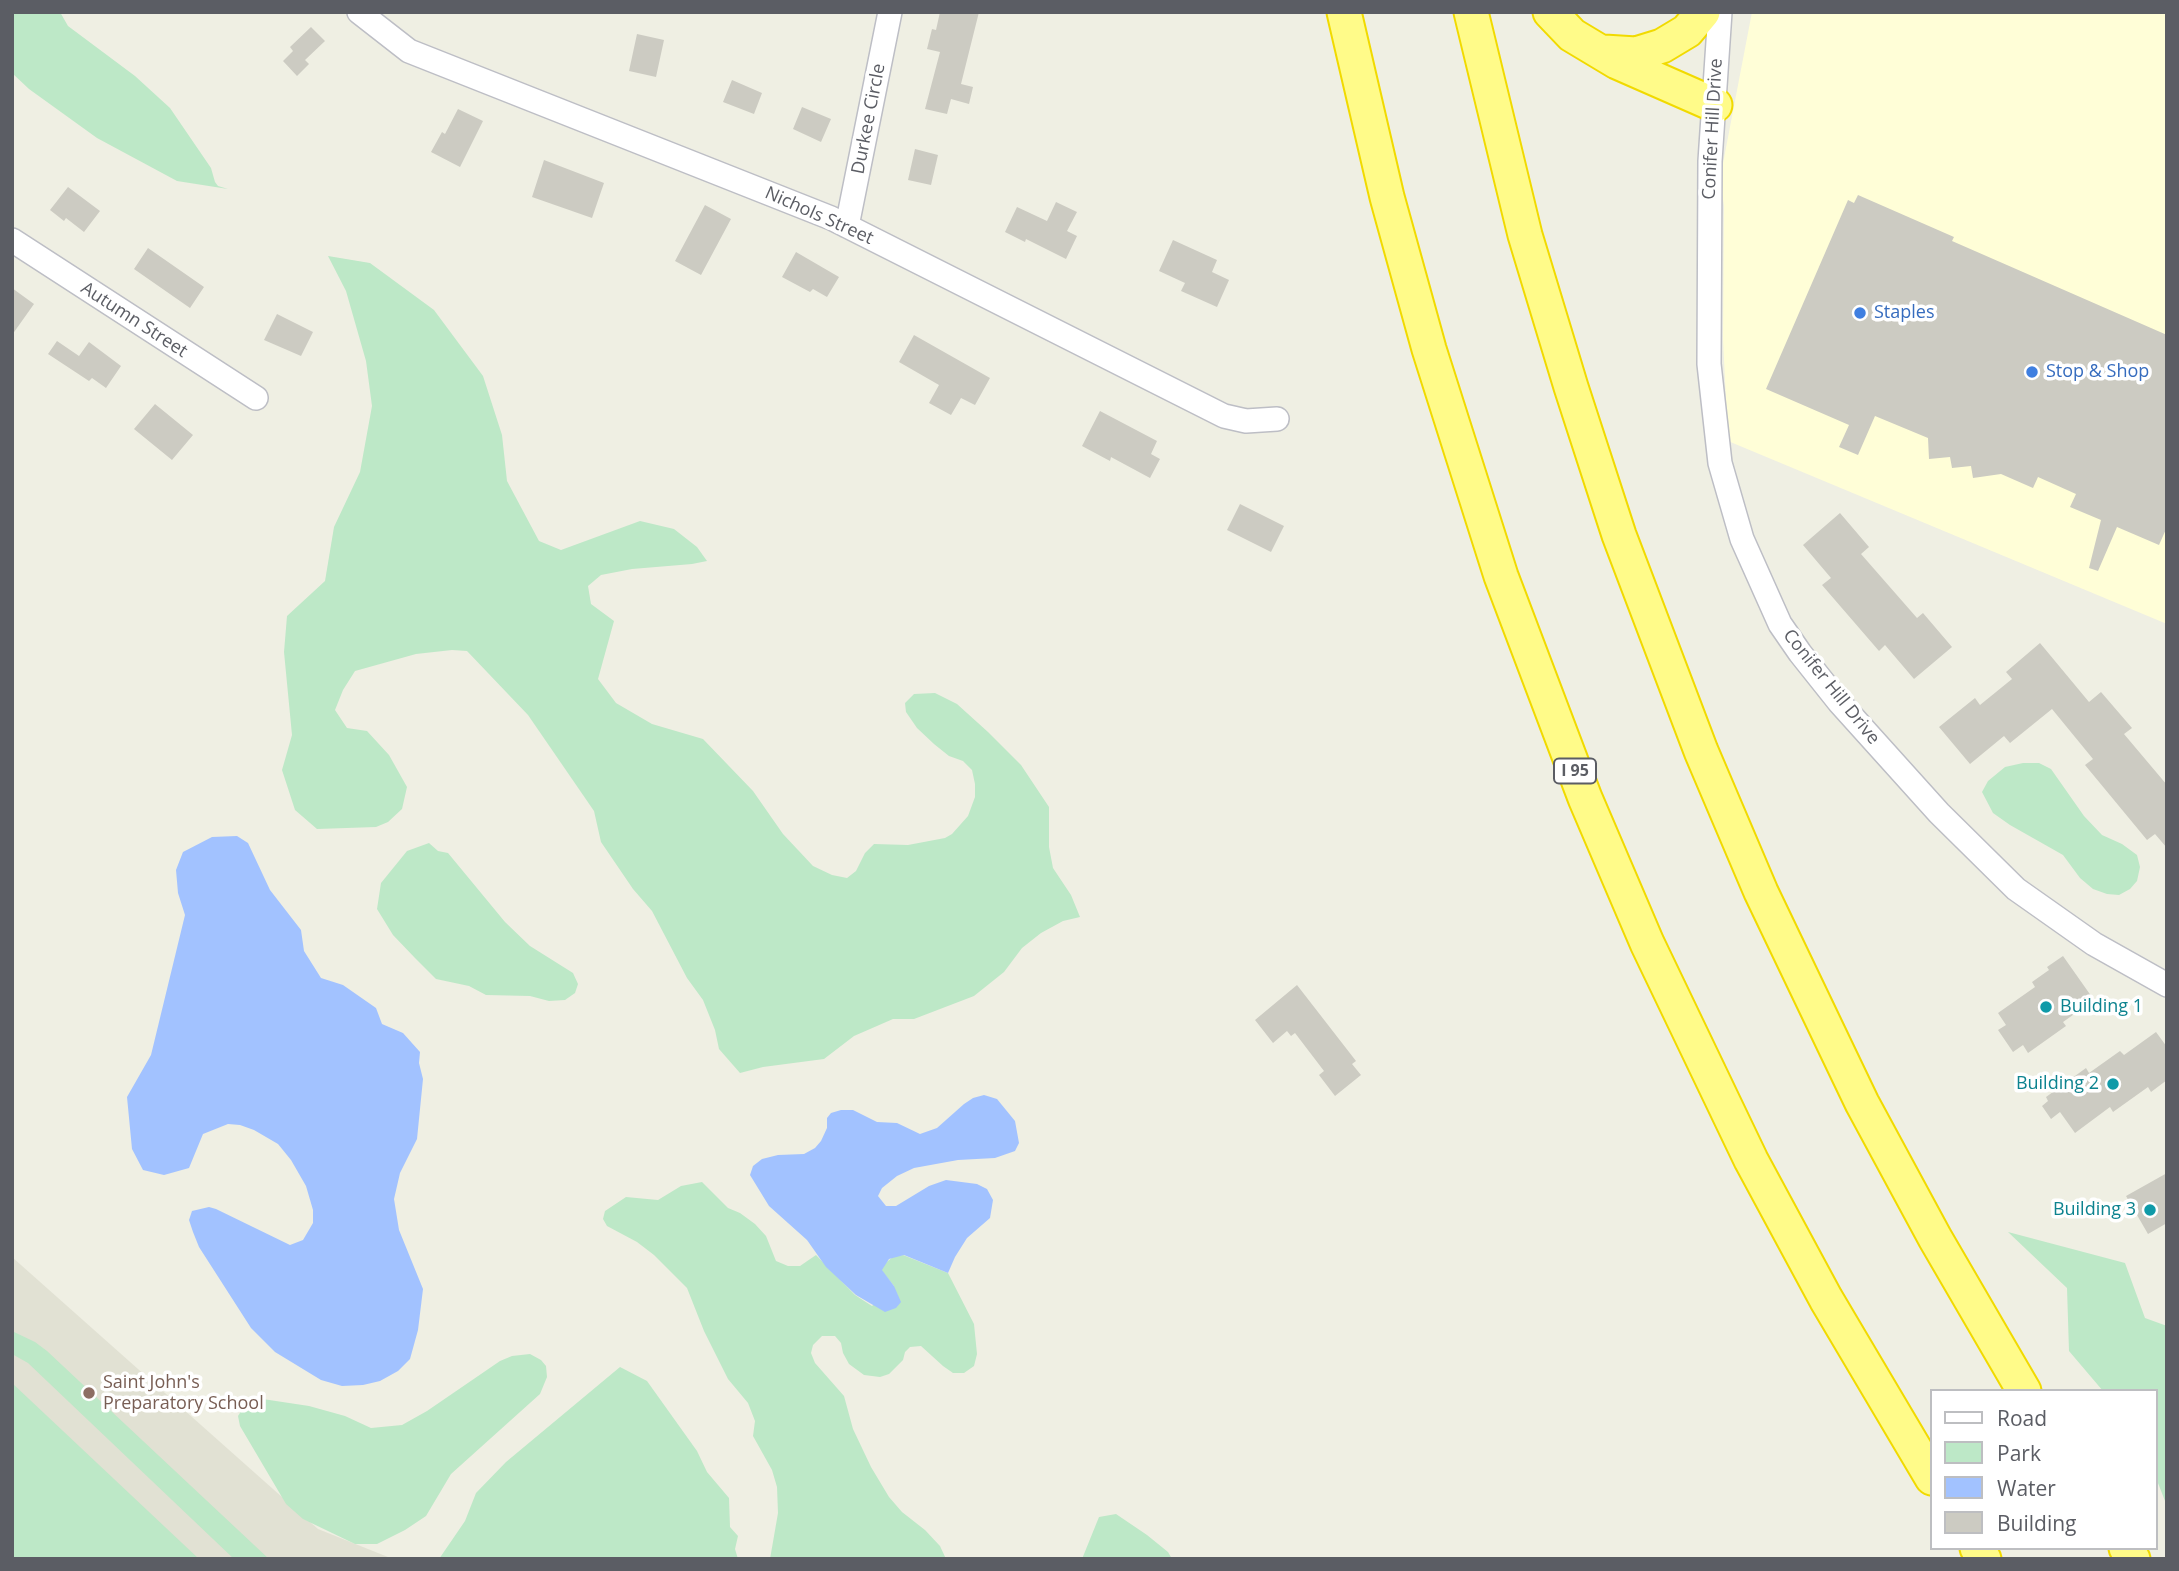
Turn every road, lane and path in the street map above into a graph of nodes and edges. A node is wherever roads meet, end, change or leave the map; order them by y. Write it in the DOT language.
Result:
graph roads {
  1 [pos="359,12"];
  2 [pos="890,12"];
  3 [pos="1344,12"];
  4 [pos="1471,12"];
  5 [pos="1550,12"];
  6 [pos="1703,12"];
  7 [pos="1720,12"];
  8 [pos="1595,48"];
  9 [pos="1715,105"];
  10 [pos="847,226"];
  11 [pos="12,240"];
  12 [pos="256,398"];
  13 [pos="1277,419"];
  14 [pos="2167,985"];
  15 [pos="2023,1389"];
  16 [pos="1930,1475"];
  1 -- 10 [label="street, Nichols Street"];
  2 -- 10 [label="street, Durkee Circle"];
  3 -- 16 [label="highway, I 95"];
  4 -- 15 [label="highway"];
  5 -- 8 [label="highway"];
  6 -- 8 [label="highway"];
  7 -- 9 [label="street, Conifer Hill Drive"];
  8 -- 9 [label="highway"];
  9 -- 14 [label="street, Conifer Hill Drive"];
  10 -- 13 [label="street, Nichols Street"];
  11 -- 12 [label="street, Autumn Street"];
}
